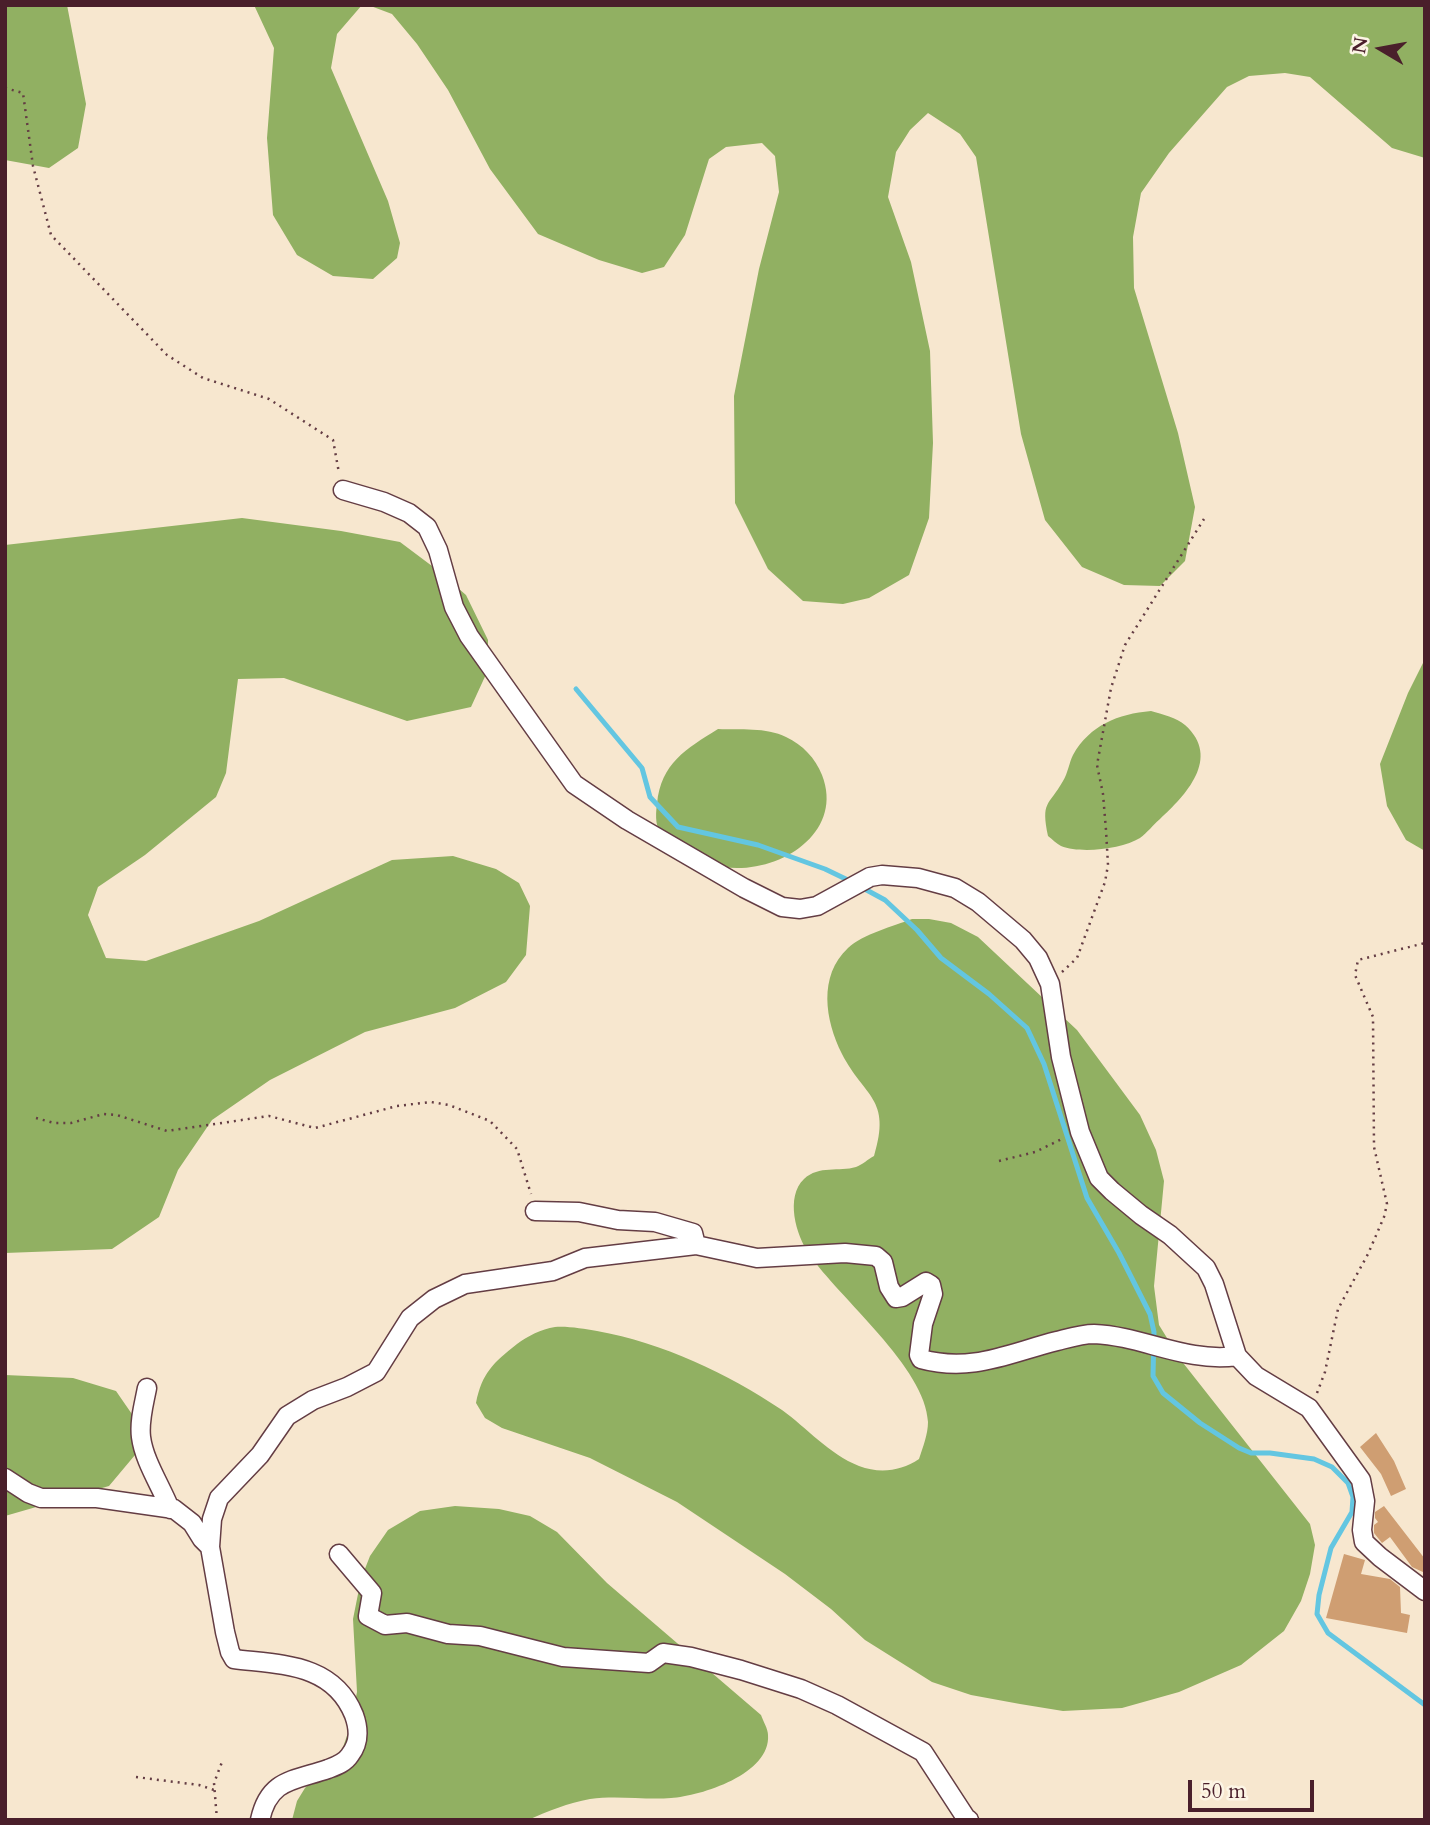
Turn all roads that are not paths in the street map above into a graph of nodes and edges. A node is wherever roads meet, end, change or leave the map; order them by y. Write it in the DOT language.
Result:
graph roads {
  1 [pos="343,490"];
  2 [pos="535,1211"];
  3 [pos="696,1245"];
  4 [pos="1237,1356"];
  5 [pos="147,1388"];
  6 [pos="5,1478"];
  7 [pos="170,1509"];
  8 [pos="210,1547"];
  9 [pos="339,1554"];
  10 [pos="1425,1591"];
  11 [pos="260,1820"];
  12 [pos="969,1820"];
  1 -- 4 [label="street"];
  2 -- 3 [label="street"];
  3 -- 4 [label="street"];
  3 -- 8 [label="street"];
  4 -- 10 [label="street"];
  5 -- 7 [label="street"];
  6 -- 7 [label="street"];
  7 -- 8 [label="street"];
  8 -- 11 [label="street"];
  9 -- 12 [label="street"];
}
